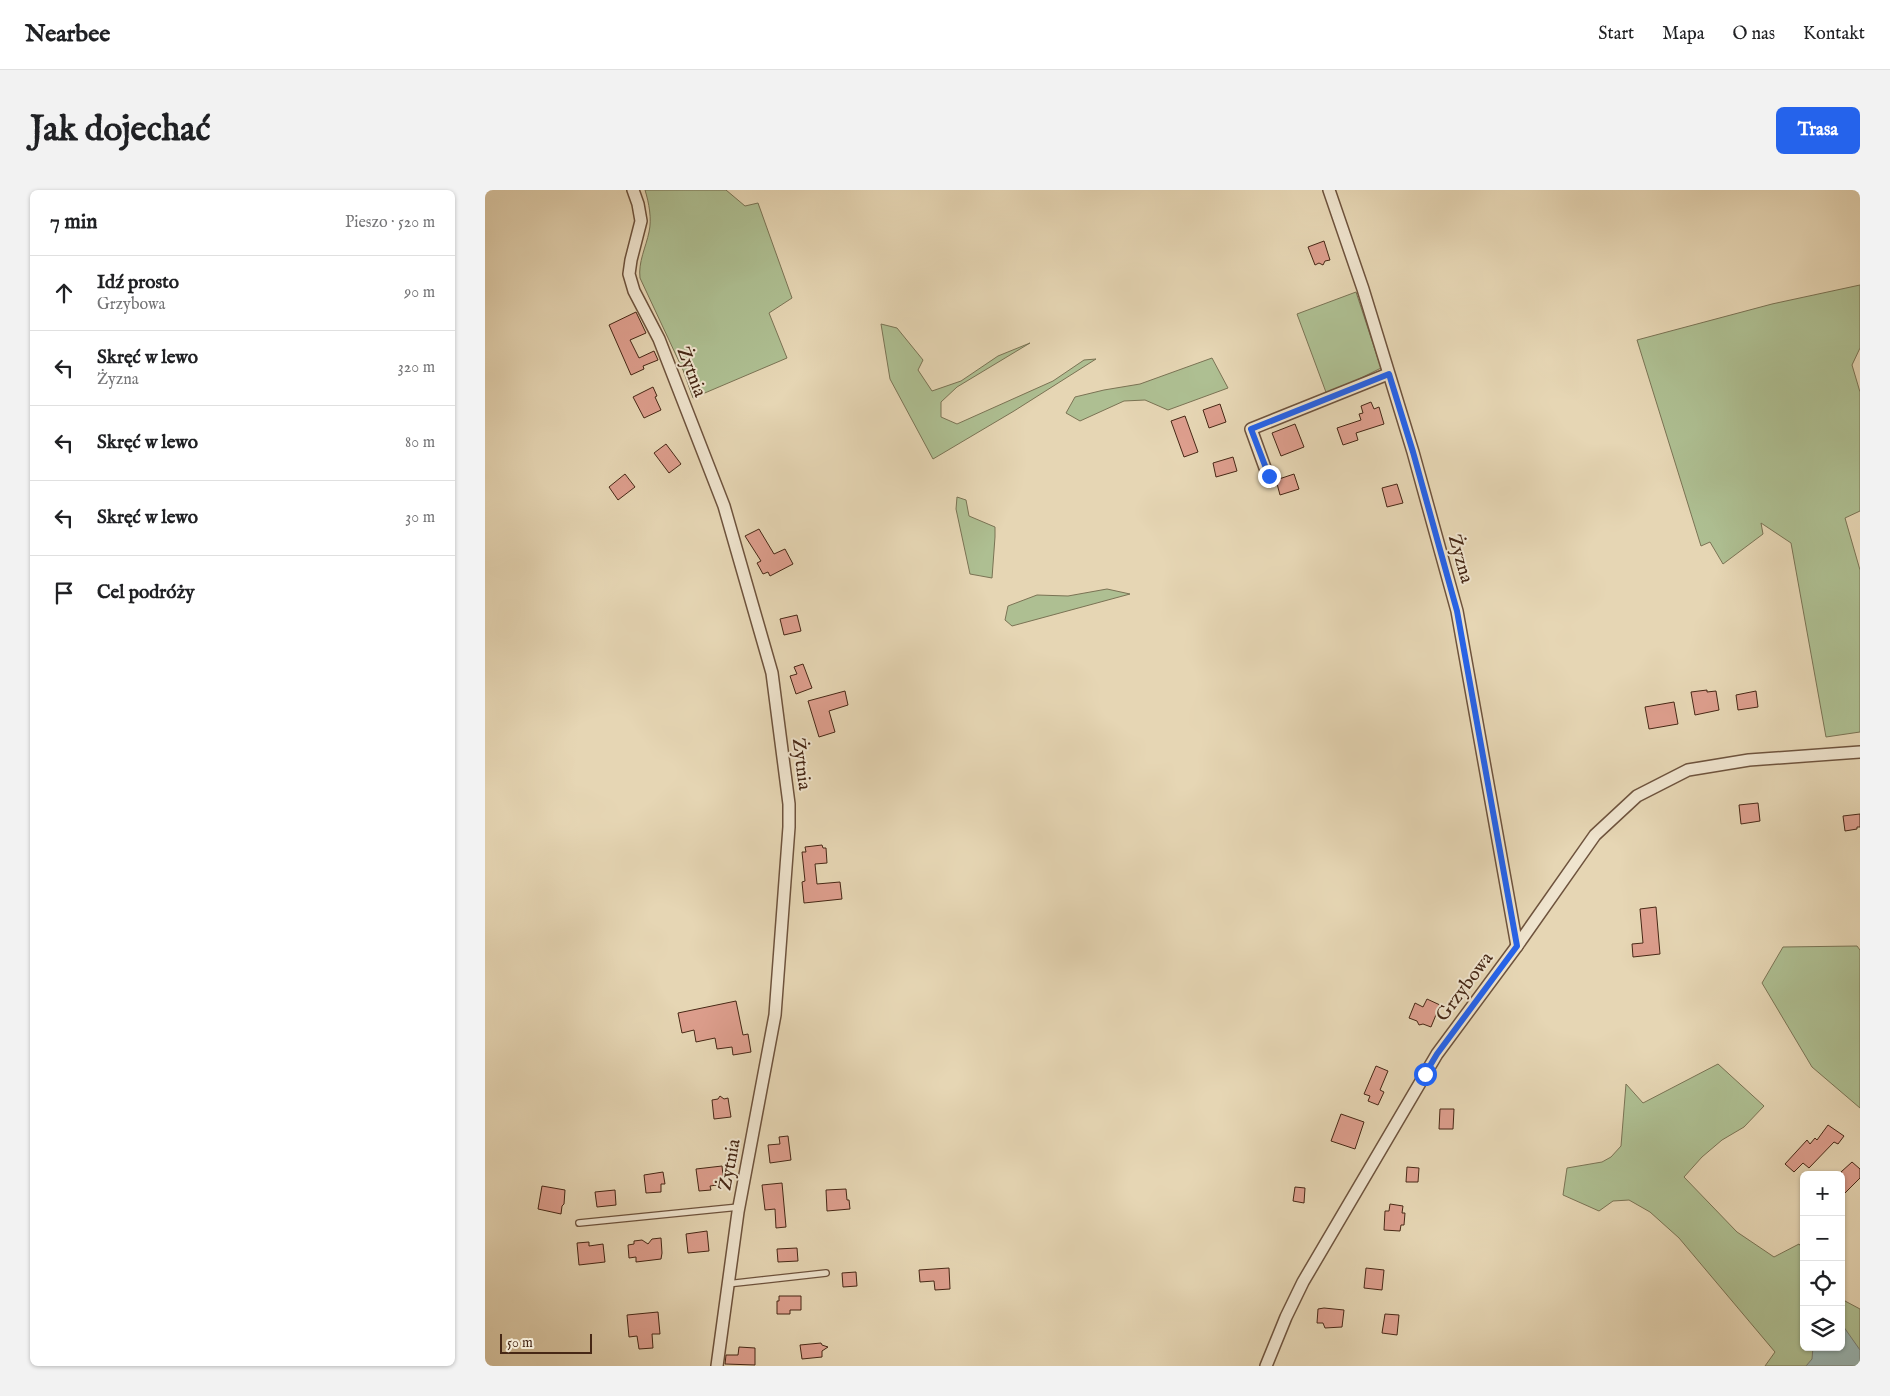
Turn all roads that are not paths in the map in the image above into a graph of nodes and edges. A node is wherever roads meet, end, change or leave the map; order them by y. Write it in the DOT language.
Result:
graph roads {
  1 [pos="633,190"];
  2 [pos="1329,190"];
  3 [pos="1389,374"];
  4 [pos="1269,476"];
  5 [pos="1860,752"];
  6 [pos="1517,946"];
  7 [pos="739,1207"];
  8 [pos="579,1223"];
  9 [pos="827,1273"];
  10 [pos="727,1284"];
  11 [pos="717,1366"];
  12 [pos="1266,1366"];
  1 -- 7 [label="street, Żytnia"];
  2 -- 3 [label="street, Żyzna"];
  3 -- 4 [label="street"];
  3 -- 6 [label="street, Żyzna"];
  5 -- 6 [label="street, Grzybowa"];
  6 -- 12 [label="street, Grzybowa"];
  7 -- 8 [label="lane"];
  7 -- 10 [label="street, Żytnia"];
  9 -- 10 [label="lane"];
  10 -- 11 [label="street, Żytnia"];
}
